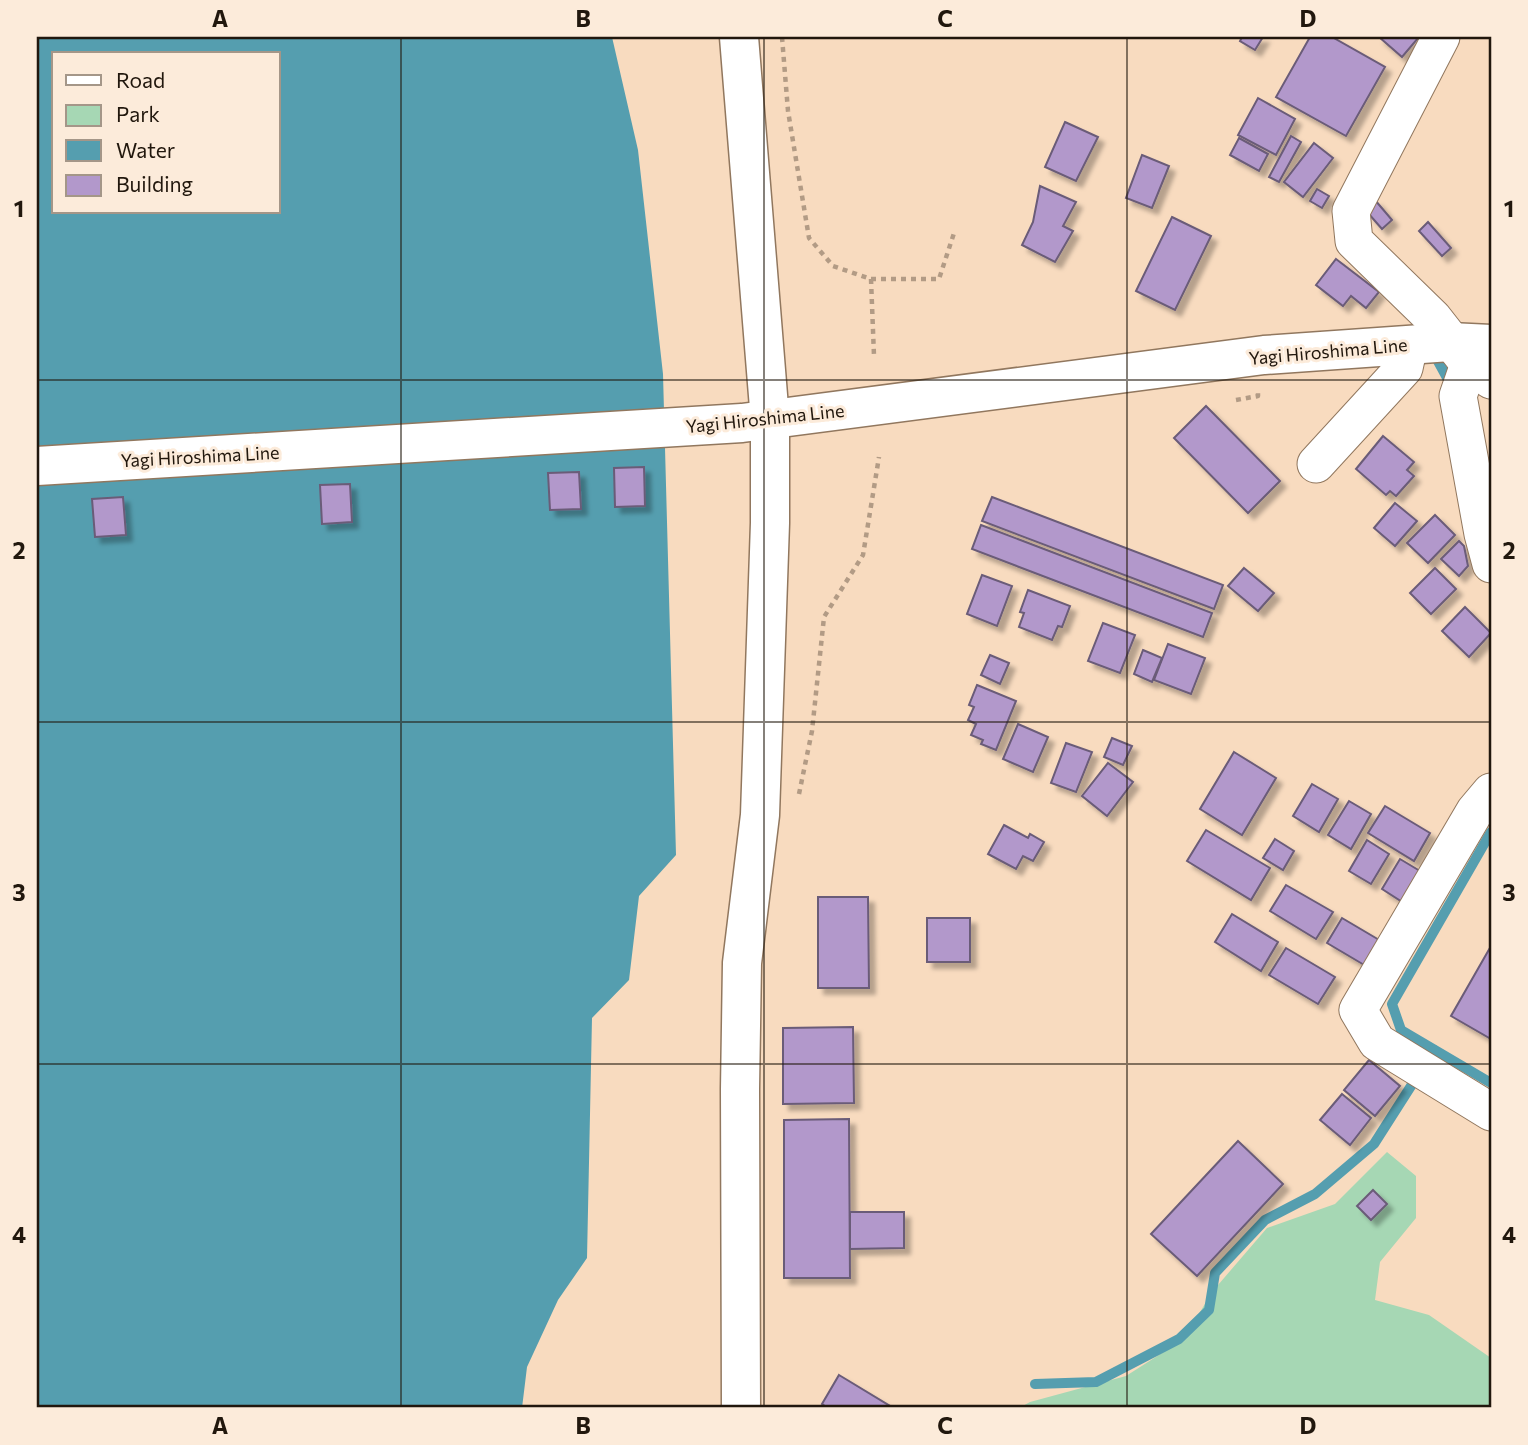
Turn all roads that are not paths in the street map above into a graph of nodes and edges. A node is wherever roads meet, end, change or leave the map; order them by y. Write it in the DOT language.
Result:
graph roads {
  1 [pos="739,37"];
  2 [pos="1441,37"];
  3 [pos="1409,345"];
  4 [pos="1475,358"];
  5 [pos="770,420"];
  6 [pos="1316,464"];
  7 [pos="37,466"];
  8 [pos="1491,564"];
  9 [pos="1491,792"];
  10 [pos="1491,1112"];
  11 [pos="741,1408"];
  1 -- 5 [label="main road"];
  2 -- 4 [label="street"];
  3 -- 4 [label="main road, Yagi Hiroshima Line"];
  3 -- 5 [label="main road, Yagi Hiroshima Line"];
  3 -- 6 [label="street"];
  4 -- 8 [label="street"];
  5 -- 7 [label="main road, Yagi Hiroshima Line"];
  5 -- 11 [label="main road"];
  9 -- 10 [label="street"];
}
